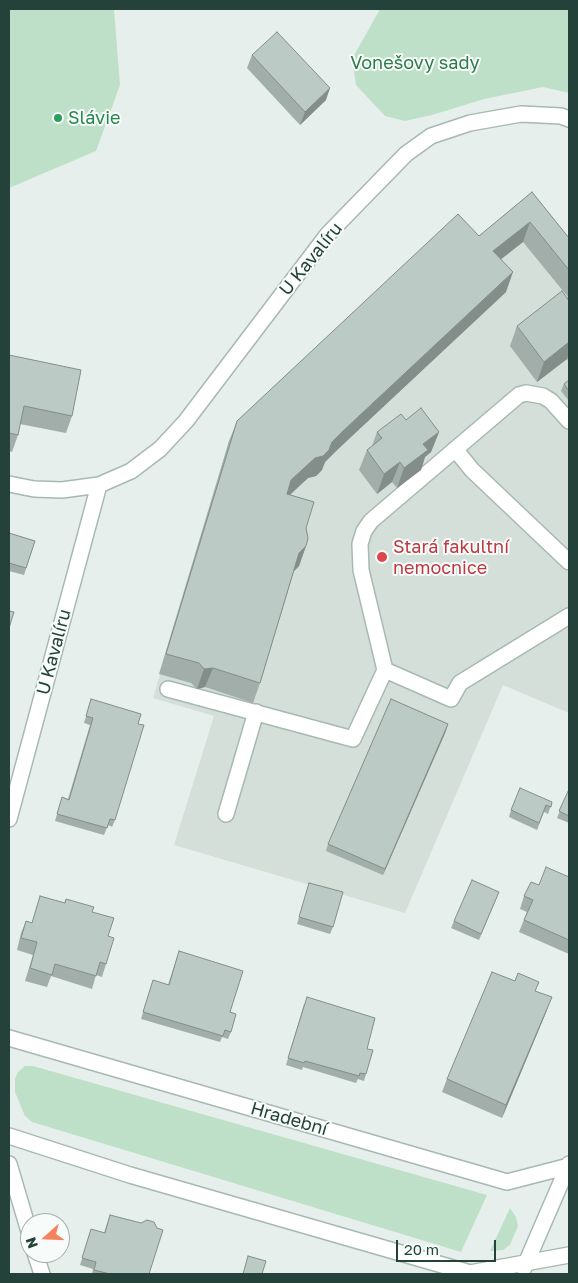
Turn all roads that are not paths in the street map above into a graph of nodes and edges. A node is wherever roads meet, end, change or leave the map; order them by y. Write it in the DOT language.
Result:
graph roads {
  1 [pos="569,119"];
  2 [pos="569,421"];
  3 [pos="455,449"];
  4 [pos="9,484"];
  5 [pos="99,485"];
  6 [pos="569,562"];
  7 [pos="569,616"];
  8 [pos="385,670"];
  9 [pos="168,689"];
  10 [pos="256,712"];
  11 [pos="226,814"];
  12 [pos="9,819"];
  13 [pos="9,1038"];
  14 [pos="9,1136"];
  15 [pos="9,1164"];
  16 [pos="569,1165"];
  17 [pos="23,1213"];
  18 [pos="569,1255"];
  19 [pos="524,1268"];
  1 -- 5 [label="street, U Kavalíru"];
  2 -- 3 [label="street"];
  3 -- 6 [label="street"];
  3 -- 8 [label="street"];
  4 -- 5 [label="street, U Kavalíru"];
  5 -- 12 [label="street, U Kavalíru"];
  7 -- 8 [label="street"];
  8 -- 10 [label="street"];
  9 -- 10 [label="street"];
  10 -- 11 [label="street"];
  13 -- 16 [label="street, Hradební"];
  14 -- 19 [label="street"];
  15 -- 17 [label="street"];
  16 -- 19 [label="street"];
  18 -- 19 [label="street"];
}
